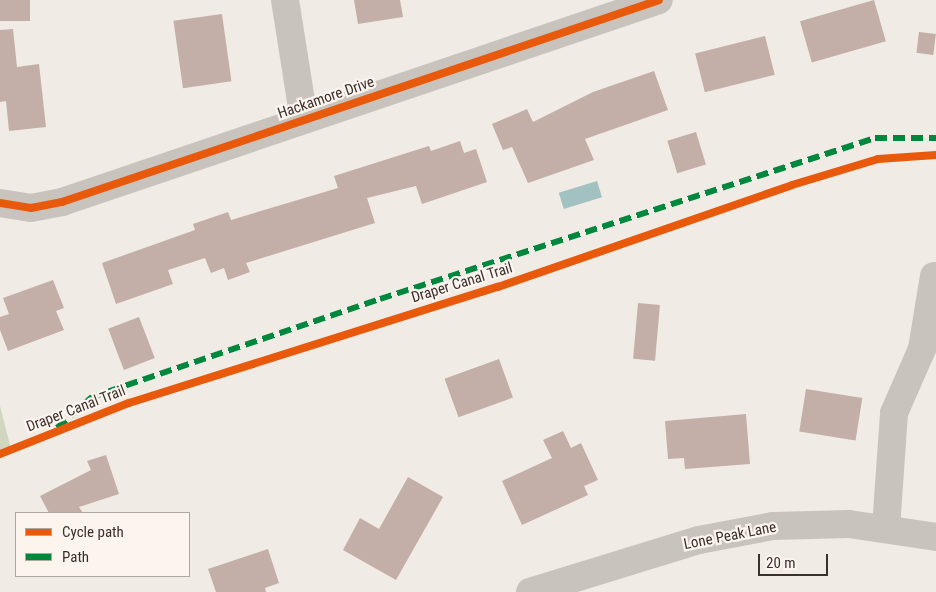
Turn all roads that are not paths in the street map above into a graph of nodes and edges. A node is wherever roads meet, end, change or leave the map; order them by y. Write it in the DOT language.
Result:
graph roads {
  1 [pos="285,0"];
  2 [pos="659,0"];
  3 [pos="304,120"];
  4 [pos="0,203"];
  5 [pos="934,276"];
  6 [pos="886,528"];
  7 [pos="936,537"];
  8 [pos="530,592"];
  1 -- 3 [label="street"];
  2 -- 3 [label="street, Hackamore Drive"];
  3 -- 4 [label="street, Hackamore Drive"];
  5 -- 6 [label="street"];
  6 -- 7 [label="street, Lone Peak Lane"];
  6 -- 8 [label="street, Lone Peak Lane"];
}
